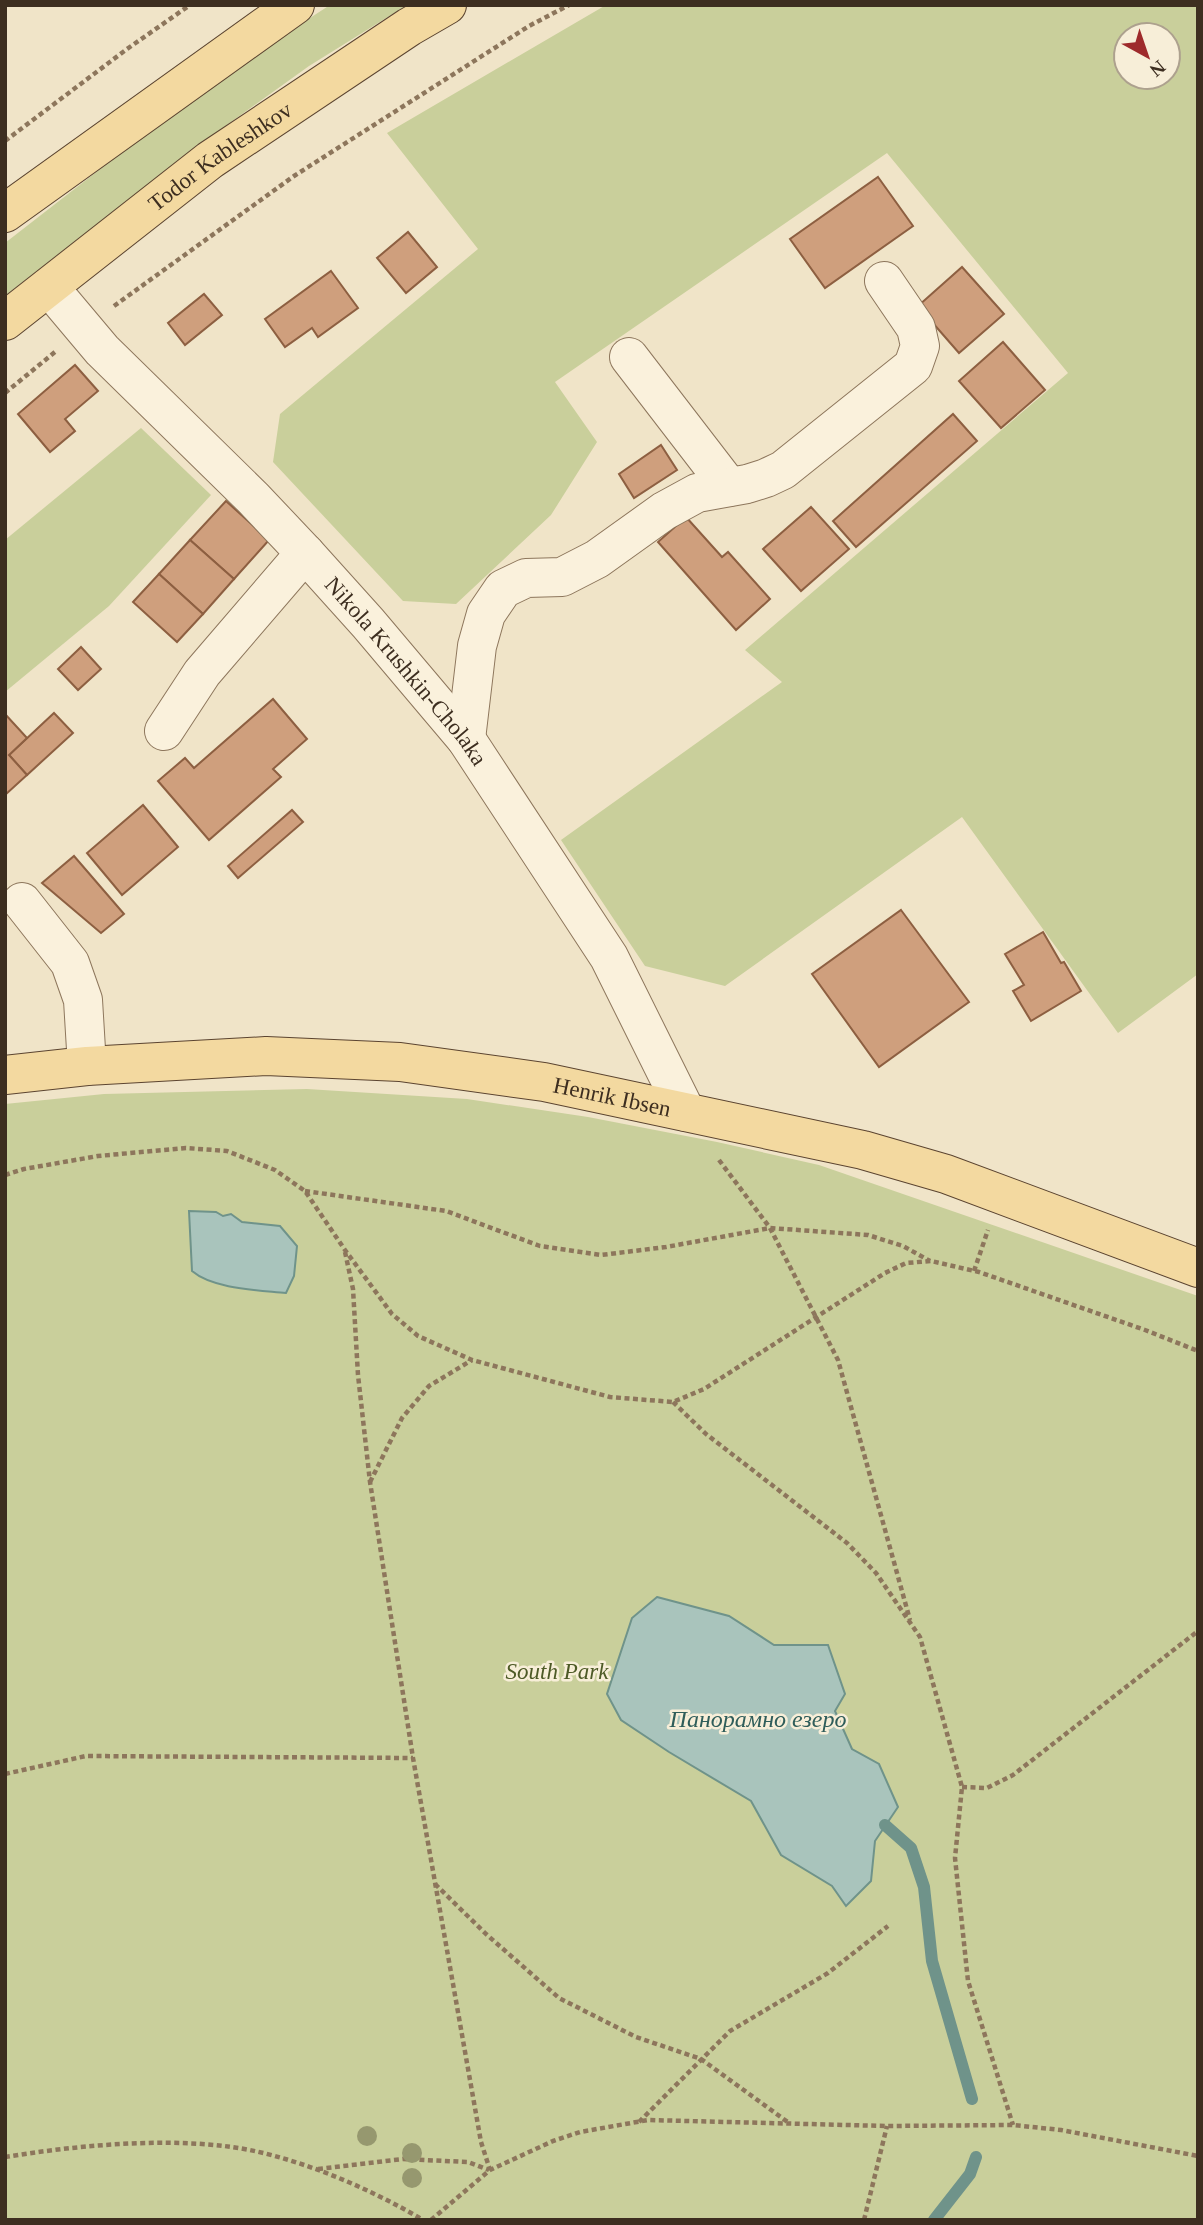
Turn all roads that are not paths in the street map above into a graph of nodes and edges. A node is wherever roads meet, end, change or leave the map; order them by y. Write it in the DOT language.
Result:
graph roads {
  1 [pos="295,5"];
  2 [pos="447,5"];
  3 [pos="5,214"];
  4 [pos="884,281"];
  5 [pos="49,287"];
  6 [pos="5,321"];
  7 [pos="629,357"];
  8 [pos="729,487"];
  9 [pos="305,553"];
  10 [pos="164,731"];
  11 [pos="466,739"];
  12 [pos="22,902"];
  13 [pos="87,1066"];
  14 [pos="5,1075"];
  15 [pos="686,1112"];
  16 [pos="1198,1268"];
  1 -- 3 [label="main road"];
  2 -- 5 [label="main road, Todor Kableshkov"];
  4 -- 8 [label="street"];
  5 -- 6 [label="main road, Todor Kableshkov"];
  5 -- 9 [label="street, Nikola Krushkin-Cholaka"];
  7 -- 8 [label="street"];
  8 -- 11 [label="street"];
  9 -- 10 [label="street"];
  9 -- 11 [label="street, Nikola Krushkin-Cholaka"];
  11 -- 15 [label="street, Nikola Krushkin-Cholaka"];
  12 -- 13 [label="street"];
  13 -- 14 [label="main road, Henrik Ibsen"];
  13 -- 15 [label="main road, Henrik Ibsen"];
  15 -- 16 [label="main road, Henrik Ibsen"];
}
